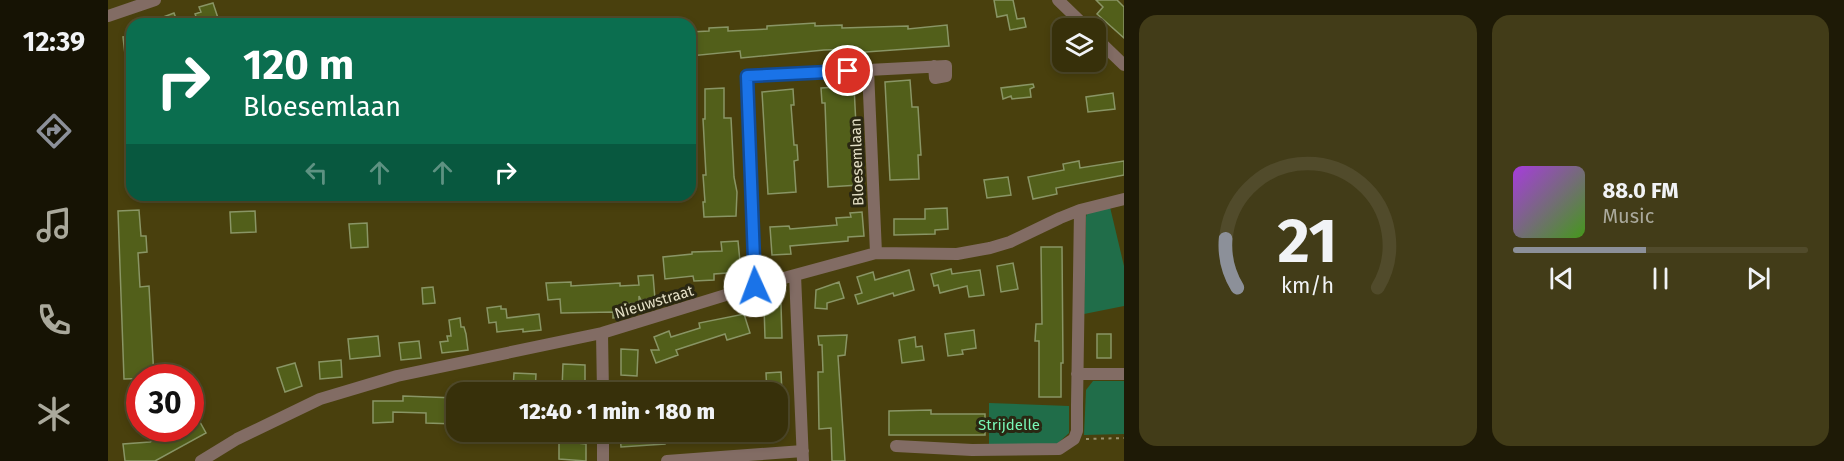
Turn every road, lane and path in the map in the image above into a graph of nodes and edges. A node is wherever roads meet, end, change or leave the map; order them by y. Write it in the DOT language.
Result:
graph roads {
  1 [pos="155,0"];
  2 [pos="1058,0"];
  3 [pos="108,16"];
  4 [pos="1077,18"];
  5 [pos="1106,48"];
  6 [pos="1124,65"];
  7 [pos="934,66"];
  8 [pos="868,70"];
  9 [pos="1124,199"];
  10 [pos="1080,210"];
  11 [pos="876,254"];
  12 [pos="795,275"];
  13 [pos="755,286"];
  14 [pos="602,333"];
  15 [pos="1077,374"];
  16 [pos="1124,374"];
  17 [pos="603,382"];
  18 [pos="1124,438"];
  19 [pos="1074,439"];
  20 [pos="603,442"];
  21 [pos="896,446"];
  22 [pos="803,456"];
  23 [pos="972,456"];
  24 [pos="201,461"];
  25 [pos="603,461"];
  26 [pos="667,461"];
  1 -- 3 [label="street"];
  2 -- 4 [label="street"];
  5 -- 6 [label="street"];
  7 -- 8 [label="street"];
  8 -- 11 [label="street, Bloesemlaan"];
  8 -- 13 [label="street"];
  9 -- 10 [label="street, Nieuwstraat"];
  10 -- 11 [label="street, Nieuwstraat"];
  10 -- 15 [label="street"];
  11 -- 12 [label="street, Nieuwstraat"];
  12 -- 13 [label="street, Nieuwstraat"];
  12 -- 22 [label="street"];
  13 -- 14 [label="street, Nieuwstraat"];
  14 -- 17 [label="street"];
  14 -- 24 [label="street, Nieuwstraat"];
  15 -- 16 [label="street"];
  15 -- 19 [label="street"];
  18 -- 19 [label="path"];
  19 -- 23 [label="street"];
  20 -- 25 [label="street"];
  21 -- 23 [label="street"];
  22 -- 26 [label="street"];
}
